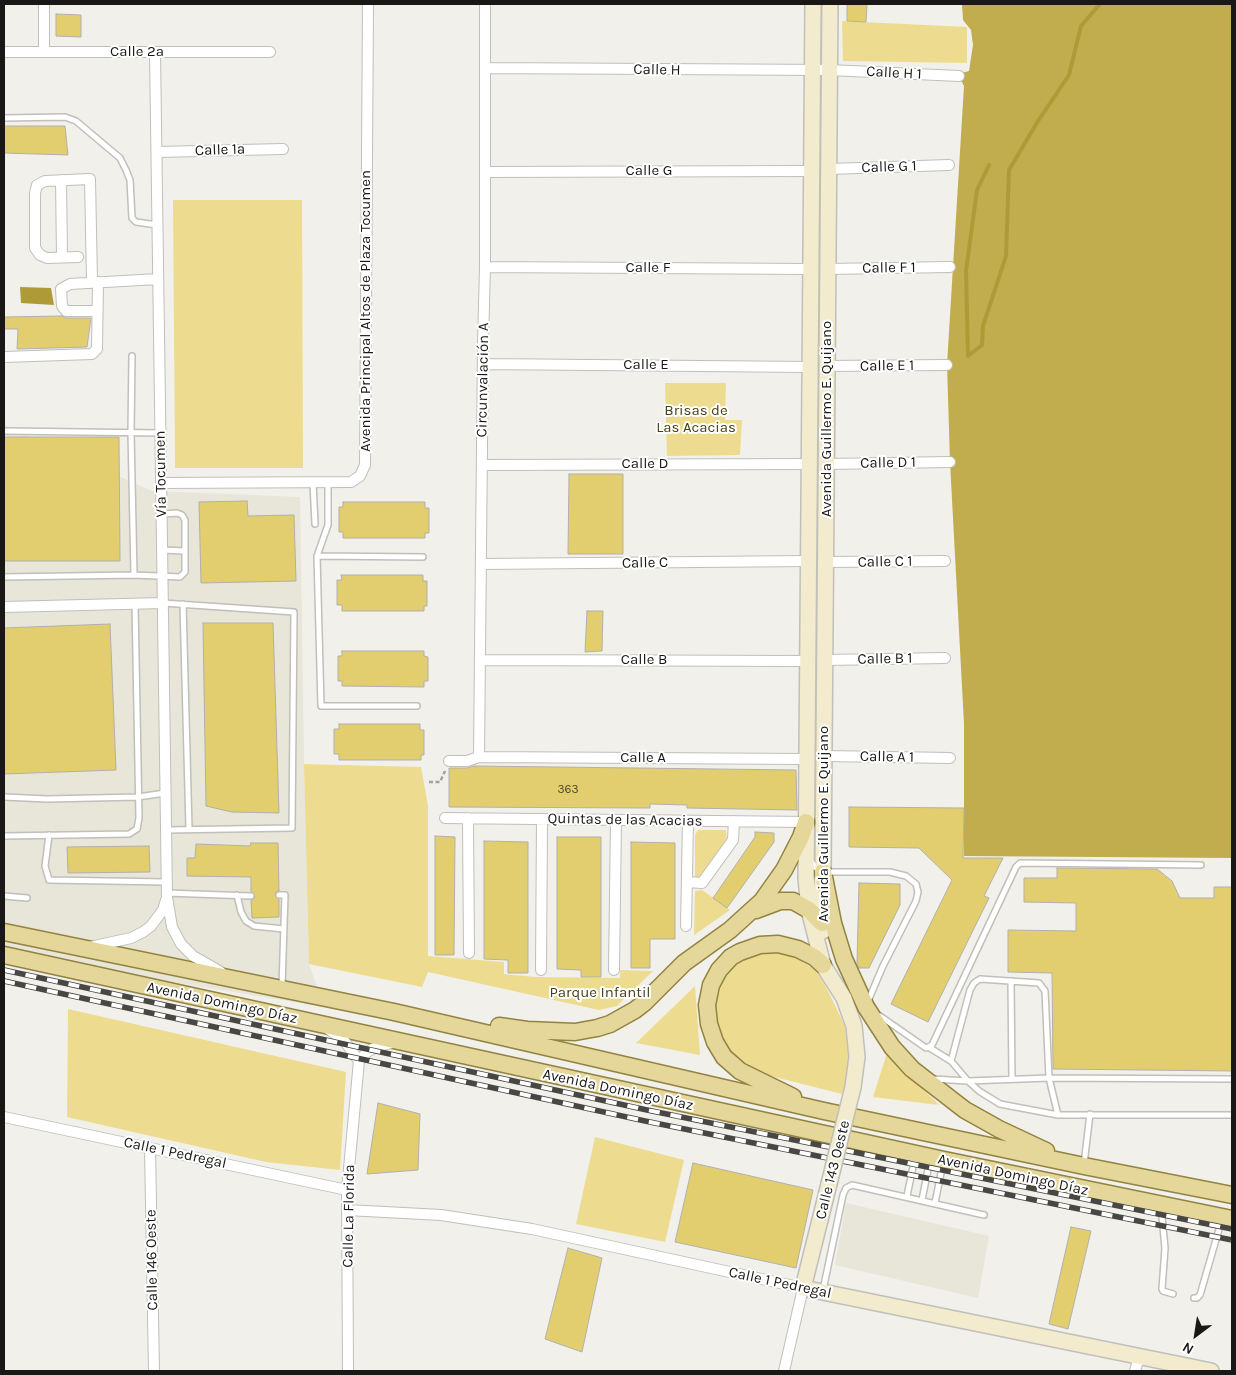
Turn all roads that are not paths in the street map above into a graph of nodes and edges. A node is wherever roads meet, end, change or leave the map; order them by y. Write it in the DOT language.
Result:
graph roads {
  1 [pos="44,4"];
  2 [pos="368,4"];
  3 [pos="485,4"];
  4 [pos="813,4"];
  5 [pos="830,4"];
  6 [pos="4,52"];
  7 [pos="44,52"];
  8 [pos="155,52"];
  9 [pos="270,52"];
  10 [pos="484,68"];
  11 [pos="830,70"];
  12 [pos="812,71"];
  13 [pos="959,76"];
  14 [pos="4,118"];
  15 [pos="283,148"];
  16 [pos="157,152"];
  17 [pos="949,166"];
  18 [pos="829,169"];
  19 [pos="812,171"];
  20 [pos="485,172"];
  21 [pos="61,180"];
  22 [pos="158,226"];
  23 [pos="62,257"];
  24 [pos="78,257"];
  25 [pos="485,267"];
  26 [pos="950,267"];
  27 [pos="811,268"];
  28 [pos="828,269"];
  29 [pos="158,279"];
  30 [pos="95,282"];
  31 [pos="97,311"];
  32 [pos="132,356"];
  33 [pos="4,357"];
  34 [pos="483,364"];
  35 [pos="947,365"];
  36 [pos="827,366"];
  37 [pos="810,367"];
  38 [pos="4,431"];
  39 [pos="131,432"];
  40 [pos="161,433"];
  41 [pos="950,462"];
  42 [pos="809,464"];
  43 [pos="826,464"];
  44 [pos="482,465"];
  45 [pos="161,483"];
  46 [pos="314,483"];
  47 [pos="328,483"];
  48 [pos="162,514"];
  49 [pos="315,524"];
  50 [pos="162,550"];
  51 [pos="185,551"];
  52 [pos="317,556"];
  53 [pos="423,557"];
  54 [pos="808,561"];
  55 [pos="945,561"];
  56 [pos="826,562"];
  57 [pos="481,564"];
  58 [pos="134,575"];
  59 [pos="4,576"];
  60 [pos="163,576"];
  61 [pos="163,603"];
  62 [pos="135,604"];
  63 [pos="183,604"];
  64 [pos="4,607"];
  65 [pos="945,658"];
  66 [pos="480,660"];
  67 [pos="807,660"];
  68 [pos="825,660"];
  69 [pos="807,679"];
  70 [pos="825,679"];
  71 [pos="417,706"];
  72 [pos="824,756"];
  73 [pos="479,757"];
  74 [pos="950,758"];
  75 [pos="806,759"];
  76 [pos="449,761"];
  77 [pos="166,793"];
  78 [pos="4,797"];
  79 [pos="138,797"];
  80 [pos="445,818"];
  81 [pos="468,818"];
  82 [pos="542,819"];
  83 [pos="616,820"];
  84 [pos="688,821"];
  85 [pos="734,821"];
  86 [pos="806,822"];
  87 [pos="189,829"];
  88 [pos="166,830"];
  89 [pos="49,835"];
  90 [pos="4,836"];
  91 [pos="806,845"];
  92 [pos="1201,865"];
  93 [pos="824,872"];
  94 [pos="167,882"];
  95 [pos="687,882"];
  96 [pos="167,895"];
  97 [pos="237,895"];
  98 [pos="279,895"];
  99 [pos="4,896"];
  100 [pos="251,896"];
  101 [pos="28,898"];
  102 [pos="809,910"];
  103 [pos="749,915"];
  104 [pos="822,923"];
  105 [pos="686,926"];
  106 [pos="284,928"];
  107 [pos="4,932"];
  108 [pos="88,948"];
  109 [pos="469,953"];
  110 [pos="4,955"];
  111 [pos="825,969"];
  112 [pos="541,970"];
  113 [pos="614,970"];
  114 [pos="229,976"];
  115 [pos="1011,981"];
  116 [pos="282,989"];
  117 [pos="866,1007"];
  118 [pos="394,1012"];
  119 [pos="321,1025"];
  120 [pos="402,1043"];
  121 [pos="930,1048"];
  122 [pos="359,1061"];
  123 [pos="951,1061"];
  124 [pos="923,1078"];
  125 [pos="1050,1078"];
  126 [pos="1232,1079"];
  127 [pos="1012,1080"];
  128 [pos="968,1081"];
  129 [pos="824,1111"];
  130 [pos="1090,1114"];
  131 [pos="1058,1115"];
  132 [pos="1232,1115"];
  133 [pos="4,1117"];
  134 [pos="150,1148"];
  135 [pos="930,1157"];
  136 [pos="1079,1165"];
  137 [pos="346,1190"];
  138 [pos="1232,1194"];
  139 [pos="907,1196"];
  140 [pos="922,1200"];
  141 [pos="935,1203"];
  142 [pos="1161,1206"];
  143 [pos="347,1210"];
  144 [pos="984,1215"];
  145 [pos="1227,1219"];
  146 [pos="803,1288"];
  147 [pos="822,1292"];
  148 [pos="1173,1294"];
  149 [pos="1194,1298"];
  150 [pos="1137,1364"];
  151 [pos="154,1371"];
  152 [pos="348,1371"];
  153 [pos="784,1371"];
  154 [pos="1211,1371"];
  1 -- 7 [label="street"];
  2 -- 47 [label="street, Avenida Principal Altos de Plaza Tocumen"];
  3 -- 10 [label="street, Circunvalación A"];
  4 -- 12 [label="street, Avenida Guillermo E. Quijano"];
  5 -- 11 [label="street, Avenida Guillermo E. Quijano"];
  6 -- 7 [label="street, Calle 2a"];
  7 -- 8 [label="street, Calle 2a"];
  8 -- 9 [label="street, Calle 2a"];
  8 -- 16 [label="street, Vía Tocumen"];
  10 -- 12 [label="street, Calle H"];
  10 -- 20 [label="street, Circunvalación A"];
  11 -- 12 [label="street, Calle H"];
  11 -- 13 [label="street, Calle H 1"];
  11 -- 18 [label="street, Avenida Guillermo E. Quijano"];
  12 -- 19 [label="street, Avenida Guillermo E. Quijano"];
  14 -- 22 [label="lane"];
  15 -- 16 [label="street, Calle 1a"];
  16 -- 22 [label="street, Vía Tocumen"];
  17 -- 18 [label="street, Calle G 1"];
  18 -- 28 [label="street, Avenida Guillermo E. Quijano"];
  19 -- 20 [label="street, Calle G"];
  19 -- 27 [label="street, Avenida Guillermo E. Quijano"];
  20 -- 25 [label="street, Circunvalación A"];
  21 -- 23 [label="street"];
  21 -- 23 [label="street"];
  21 -- 30 [label="street"];
  22 -- 29 [label="street, Vía Tocumen"];
  23 -- 24 [label="street"];
  25 -- 27 [label="street, Calle F"];
  25 -- 34 [label="street, Circunvalación A"];
  26 -- 28 [label="street, Calle F 1"];
  27 -- 37 [label="street, Avenida Guillermo E. Quijano"];
  28 -- 36 [label="street, Avenida Guillermo E. Quijano"];
  29 -- 30 [label="street"];
  29 -- 40 [label="street, Vía Tocumen"];
  30 -- 31 [label="street"];
  30 -- 31 [label="street"];
  31 -- 33 [label="street"];
  32 -- 39 [label="lane"];
  34 -- 37 [label="street, Calle E"];
  34 -- 44 [label="street, Circunvalación A"];
  35 -- 36 [label="street, Calle E 1"];
  36 -- 43 [label="street, Avenida Guillermo E. Quijano"];
  37 -- 42 [label="street, Avenida Guillermo E. Quijano"];
  38 -- 39 [label="lane"];
  39 -- 40 [label="lane"];
  39 -- 58 [label="lane"];
  40 -- 45 [label="street, Vía Tocumen"];
  41 -- 43 [label="street, Calle D 1"];
  42 -- 44 [label="street, Calle D"];
  42 -- 54 [label="street, Avenida Guillermo E. Quijano"];
  43 -- 56 [label="street, Avenida Guillermo E. Quijano"];
  44 -- 57 [label="street, Circunvalación A"];
  45 -- 46 [label="street, Avenida Principal Altos de Plaza Tocumen"];
  45 -- 48 [label="street, Vía Tocumen"];
  46 -- 47 [label="street, Avenida Principal Altos de Plaza Tocumen"];
  46 -- 49 [label="lane"];
  47 -- 52 [label="lane"];
  48 -- 50 [label="street, Vía Tocumen"];
  48 -- 51 [label="lane"];
  50 -- 51 [label="lane"];
  50 -- 60 [label="street, Vía Tocumen"];
  51 -- 60 [label="lane"];
  52 -- 53 [label="lane"];
  52 -- 71 [label="lane"];
  54 -- 57 [label="street, Calle C"];
  54 -- 67 [label="street, Avenida Guillermo E. Quijano"];
  55 -- 56 [label="street, Calle C 1"];
  56 -- 68 [label="street, Avenida Guillermo E. Quijano"];
  57 -- 66 [label="street, Circunvalación A"];
  58 -- 59 [label="lane"];
  58 -- 60 [label="lane"];
  60 -- 61 [label="street, Vía Tocumen"];
  61 -- 62 [label="street"];
  61 -- 63 [label="lane"];
  61 -- 77 [label="street, Vía Tocumen"];
  62 -- 64 [label="street"];
  62 -- 79 [label="lane"];
  63 -- 87 [label="lane"];
  63 -- 87 [label="lane"];
  65 -- 68 [label="street, Calle B 1"];
  66 -- 67 [label="street, Calle B"];
  66 -- 73 [label="street, Circunvalación A"];
  67 -- 69 [label="street, Avenida Guillermo E. Quijano"];
  68 -- 70 [label="street, Avenida Guillermo E. Quijano"];
  69 -- 70 [label="street"];
  69 -- 75 [label="street, Avenida Guillermo E. Quijano"];
  70 -- 72 [label="street, Avenida Guillermo E. Quijano"];
  72 -- 74 [label="street, Calle A 1"];
  72 -- 93 [label="street, Avenida Guillermo E. Quijano"];
  73 -- 75 [label="street, Calle A"];
  73 -- 76 [label="street, Calle A"];
  75 -- 86 [label="street, Avenida Guillermo E. Quijano"];
  77 -- 79 [label="lane"];
  77 -- 88 [label="street, Vía Tocumen"];
  78 -- 79 [label="lane"];
  79 -- 89 [label="lane"];
  80 -- 81 [label="street, Quintas de las Acacias"];
  81 -- 82 [label="street, Quintas de las Acacias"];
  81 -- 109 [label="street"];
  82 -- 83 [label="street, Quintas de las Acacias"];
  82 -- 112 [label="street"];
  83 -- 84 [label="street, Quintas de las Acacias"];
  83 -- 113 [label="street"];
  84 -- 85 [label="street, Quintas de las Acacias"];
  84 -- 95 [label="street"];
  85 -- 86 [label="street, Quintas de las Acacias"];
  85 -- 95 [label="street"];
  86 -- 91 [label="street, Avenida Guillermo E. Quijano"];
  86 -- 103 [label="main road"];
  87 -- 88 [label="lane"];
  88 -- 94 [label="street, Vía Tocumen"];
  89 -- 90 [label="lane"];
  89 -- 94 [label="lane"];
  91 -- 93 [label="lane"];
  91 -- 102 [label="street, Avenida Guillermo E. Quijano"];
  92 -- 121 [label="lane"];
  93 -- 104 [label="street, Avenida Guillermo E. Quijano"];
  93 -- 117 [label="main road"];
  93 -- 117 [label="lane"];
  94 -- 96 [label="street, Vía Tocumen"];
  95 -- 105 [label="street"];
  96 -- 97 [label="lane"];
  96 -- 108 [label="street"];
  96 -- 114 [label="street, Vía Tocumen"];
  97 -- 100 [label="lane"];
  97 -- 106 [label="lane"];
  98 -- 106 [label="lane"];
  99 -- 101 [label="lane"];
  102 -- 103 [label="main road"];
  102 -- 104 [label="main road"];
  102 -- 111 [label="street, Avenida Guillermo E. Quijano"];
  103 -- 118 [label="main road"];
  104 -- 111 [label="street, Avenida Guillermo E. Quijano"];
  106 -- 116 [label="lane"];
  107 -- 108 [label="main road, Avenida Domingo Díaz"];
  108 -- 114 [label="main road, Avenida Domingo Díaz"];
  110 -- 119 [label="main road, Avenida Domingo Díaz"];
  111 -- 129 [label="main road"];
  111 -- 146 [label="street, Calle 143 Oeste, bridge"];
  114 -- 116 [label="main road, Avenida Domingo Díaz"];
  115 -- 123 [label="lane"];
  115 -- 125 [label="lane"];
  115 -- 127 [label="lane"];
  116 -- 118 [label="main road, Avenida Domingo Díaz"];
  117 -- 121 [label="lane"];
  117 -- 124 [label="main road"];
  118 -- 129 [label="main road, Avenida Domingo Díaz"];
  119 -- 120 [label="main road, Avenida Domingo Díaz"];
  119 -- 122 [label="street"];
  120 -- 122 [label="street"];
  120 -- 135 [label="main road, Avenida Domingo Díaz"];
  121 -- 123 [label="lane"];
  122 -- 137 [label="street, Calle La Florida"];
  123 -- 128 [label="lane"];
  124 -- 128 [label="lane"];
  124 -- 136 [label="main road"];
  125 -- 126 [label="lane"];
  125 -- 127 [label="lane"];
  125 -- 131 [label="lane"];
  127 -- 128 [label="lane"];
  128 -- 131 [label="lane"];
  129 -- 136 [label="main road, Avenida Domingo Díaz"];
  130 -- 131 [label="lane"];
  130 -- 132 [label="lane"];
  130 -- 136 [label="lane"];
  133 -- 134 [label="street, Calle 1 Pedregal"];
  134 -- 137 [label="street, Calle 1 Pedregal"];
  134 -- 151 [label="street, Calle 146 Oeste"];
  135 -- 139 [label="lane"];
  135 -- 140 [label="lane"];
  135 -- 141 [label="lane"];
  135 -- 142 [label="main road, Avenida Domingo Díaz"];
  136 -- 138 [label="main road, Avenida Domingo Díaz"];
  137 -- 143 [label="street, Calle La Florida"];
  139 -- 140 [label="lane"];
  139 -- 147 [label="lane"];
  140 -- 141 [label="lane"];
  141 -- 144 [label="lane"];
  142 -- 145 [label="main road, Avenida Domingo Díaz"];
  142 -- 148 [label="lane"];
  143 -- 146 [label="street, Calle 1 Pedregal"];
  143 -- 152 [label="street, Calle La Florida"];
  145 -- 149 [label="lane"];
  146 -- 147 [label="street, Calle 1 Pedregal"];
  146 -- 153 [label="street, Calle 143 Oeste"];
  147 -- 150 [label="street, Calle 1 Pedregal"];
  150 -- 154 [label="street, Calle 1 Pedregal"];
}
